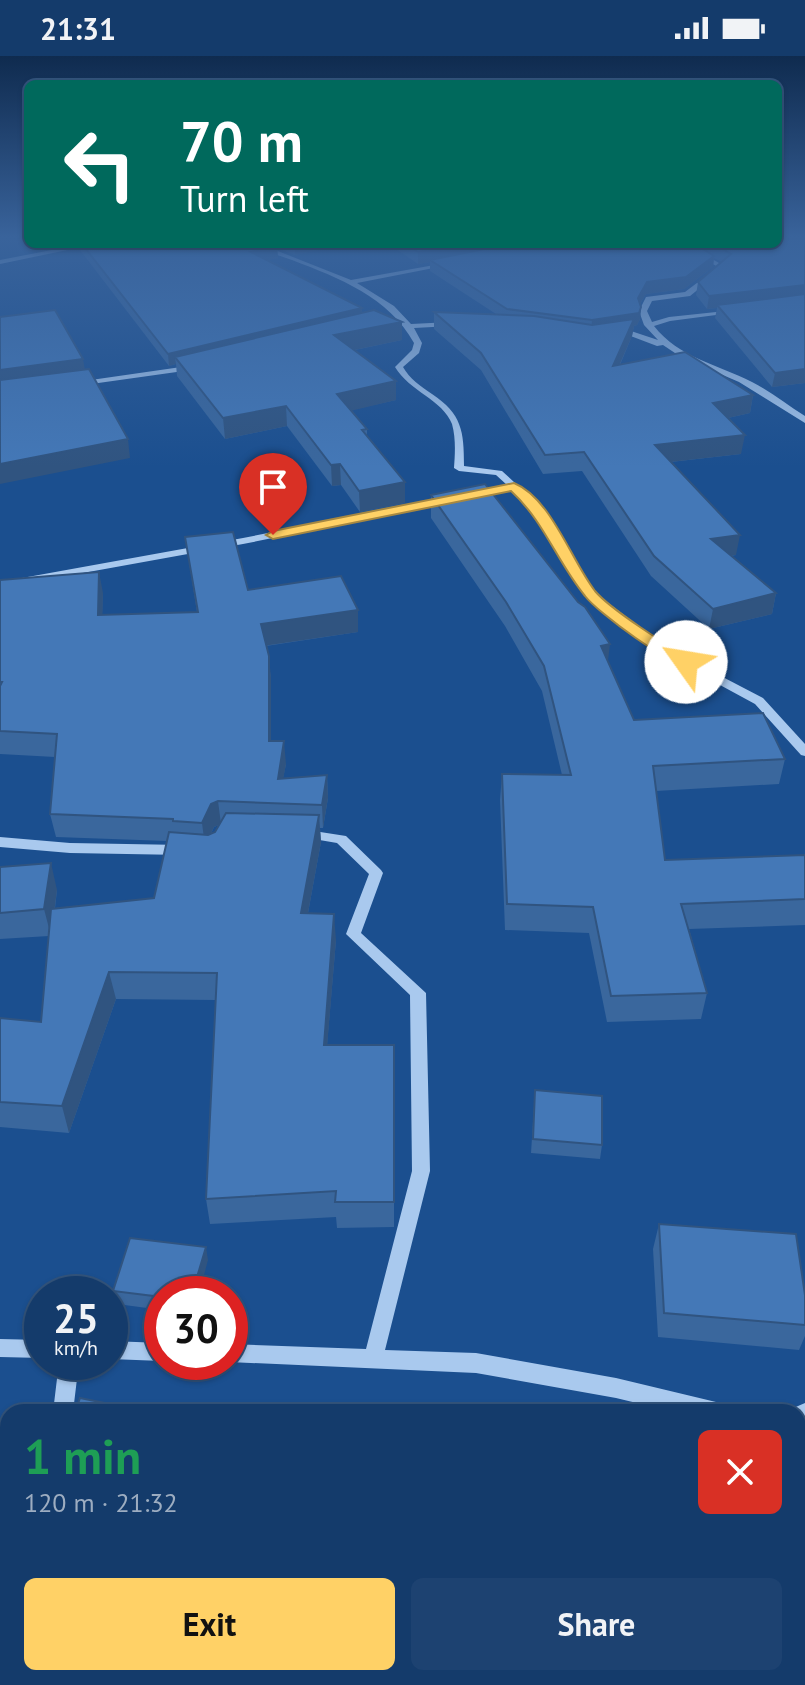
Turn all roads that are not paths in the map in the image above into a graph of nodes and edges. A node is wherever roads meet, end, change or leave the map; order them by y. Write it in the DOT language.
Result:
graph roads {
  1 [pos="394,314"];
  2 [pos="644,314"];
  3 [pos="716,314"];
  4 [pos="456,324"];
  5 [pos="411,326"];
  6 [pos="649,327"];
  7 [pos="619,333"];
  8 [pos="631,333"];
  9 [pos="673,348"];
  10 [pos="205,365"];
  11 [pos="72,385"];
  12 [pos="805,420"];
  13 [pos="514,487"];
  14 [pos="0,585"];
  15 [pos="805,752"];
  16 [pos="291,833"];
  17 [pos="0,842"];
  18 [pos="198,852"];
  19 [pos="0,1348"];
  20 [pos="24,1349"];
  21 [pos="248,1354"];
  22 [pos="373,1359"];
  23 [pos="67,1380"];
  24 [pos="64,1404"];
  25 [pos="683,1404"];
  1 -- 5 [label="street"];
  2 -- 6 [label="street"];
  3 -- 6 [label="street"];
  4 -- 5 [label="street"];
  5 -- 13 [label="street"];
  6 -- 8 [label="street"];
  6 -- 9 [label="street"];
  7 -- 8 [label="street"];
  8 -- 9 [label="street"];
  9 -- 12 [label="street"];
  10 -- 11 [label="street"];
  13 -- 14 [label="street"];
  13 -- 15 [label="street"];
  16 -- 22 [label="street"];
  17 -- 18 [label="street"];
  19 -- 20 [label="street"];
  21 -- 22 [label="street"];
  22 -- 25 [label="street"];
  23 -- 24 [label="street"];
}
